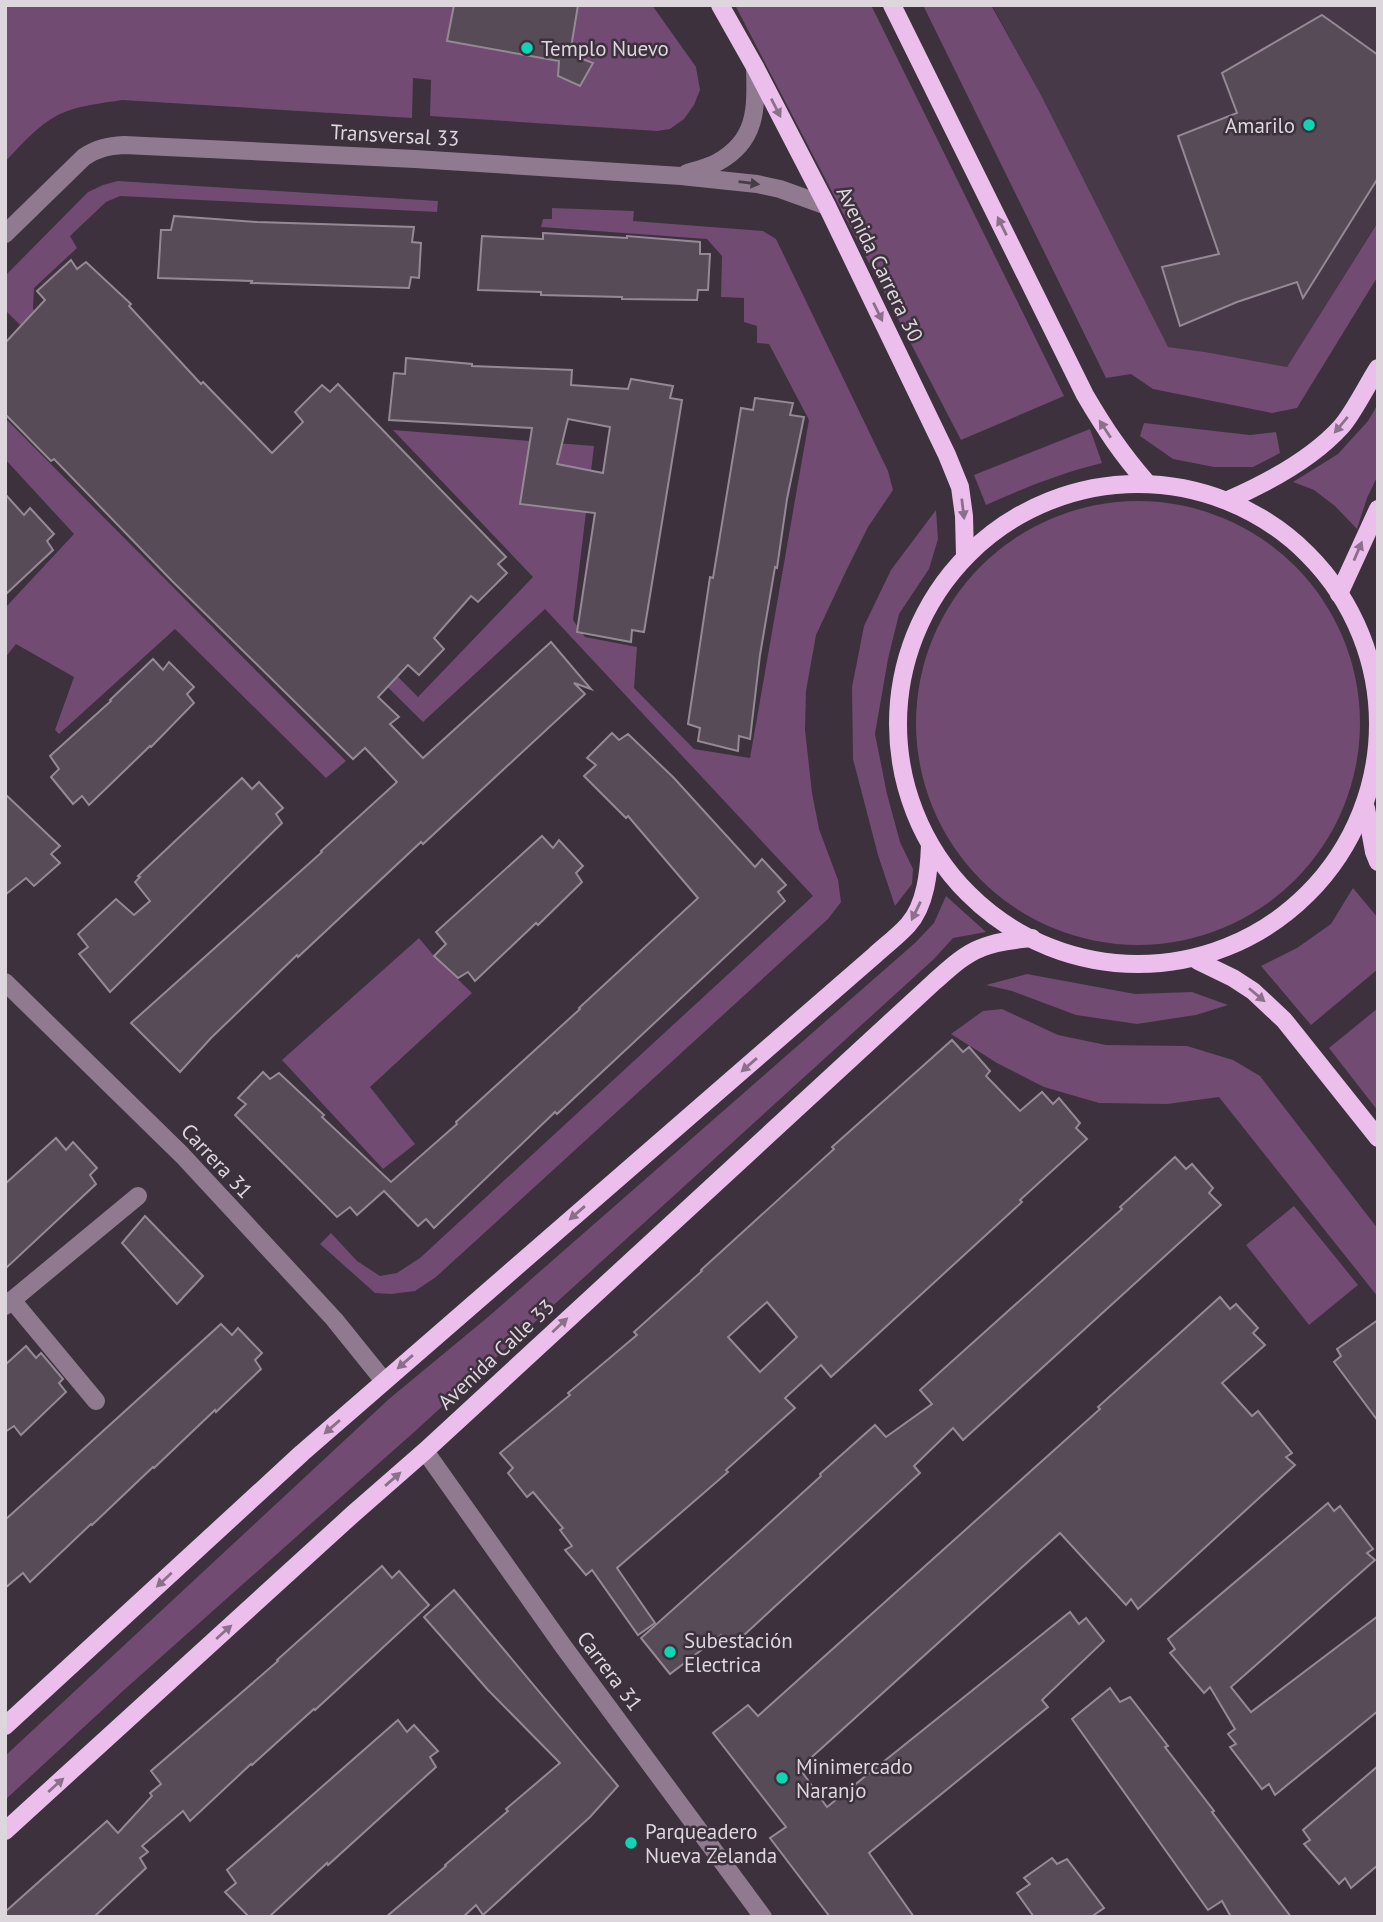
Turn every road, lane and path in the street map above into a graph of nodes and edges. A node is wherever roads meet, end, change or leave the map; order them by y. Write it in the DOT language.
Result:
graph roads {
  1 [pos="720,5"];
  2 [pos="892,5"];
  3 [pos="755,67"];
  4 [pos="681,176"];
  5 [pos="827,206"];
  6 [pos="5,234"];
  7 [pos="1378,368"];
  8 [pos="1147,482"];
  9 [pos="1228,500"];
  10 [pos="1378,509"];
  11 [pos="965,555"];
  12 [pos="1339,594"];
  13 [pos="1365,806"];
  14 [pos="930,845"];
  15 [pos="1378,862"];
  16 [pos="1032,938"];
  17 [pos="1198,961"];
  18 [pos="5,982"];
  19 [pos="1378,1138"];
  20 [pos="138,1196"];
  21 [pos="9,1303"];
  22 [pos="384,1381"];
  23 [pos="96,1402"];
  24 [pos="425,1451"];
  25 [pos="5,1726"];
  26 [pos="5,1831"];
  27 [pos="763,1917"];
  1 -- 3 [label="main road, Avenida Carrera 30"];
  8 -- 2 [label="main road, one-way"];
  3 -- 4 [label="street, Transversal 33"];
  3 -- 5 [label="main road, Avenida Carrera 30, one-way"];
  4 -- 5 [label="street, Transversal 33, one-way"];
  4 -- 6 [label="street, Transversal 33"];
  5 -- 11 [label="main road, Avenida Carrera 30, one-way"];
  7 -- 9 [label="main road, one-way"];
  8 -- 9 [label="main road"];
  8 -- 11 [label="main road"];
  9 -- 12 [label="main road"];
  12 -- 10 [label="main road, one-way"];
  11 -- 14 [label="main road"];
  12 -- 13 [label="main road"];
  13 -- 15 [label="main road"];
  13 -- 17 [label="main road"];
  14 -- 16 [label="main road"];
  14 -- 22 [label="main road, one-way"];
  16 -- 17 [label="main road"];
  24 -- 16 [label="main road, Avenida Calle 33, one-way"];
  17 -- 19 [label="main road, one-way"];
  18 -- 22 [label="street, Carrera 31"];
  20 -- 21 [label="street"];
  21 -- 23 [label="street"];
  22 -- 25 [label="main road, one-way"];
  26 -- 24 [label="main road, Avenida Calle 33, one-way"];
  24 -- 27 [label="street, Carrera 31"];
}
